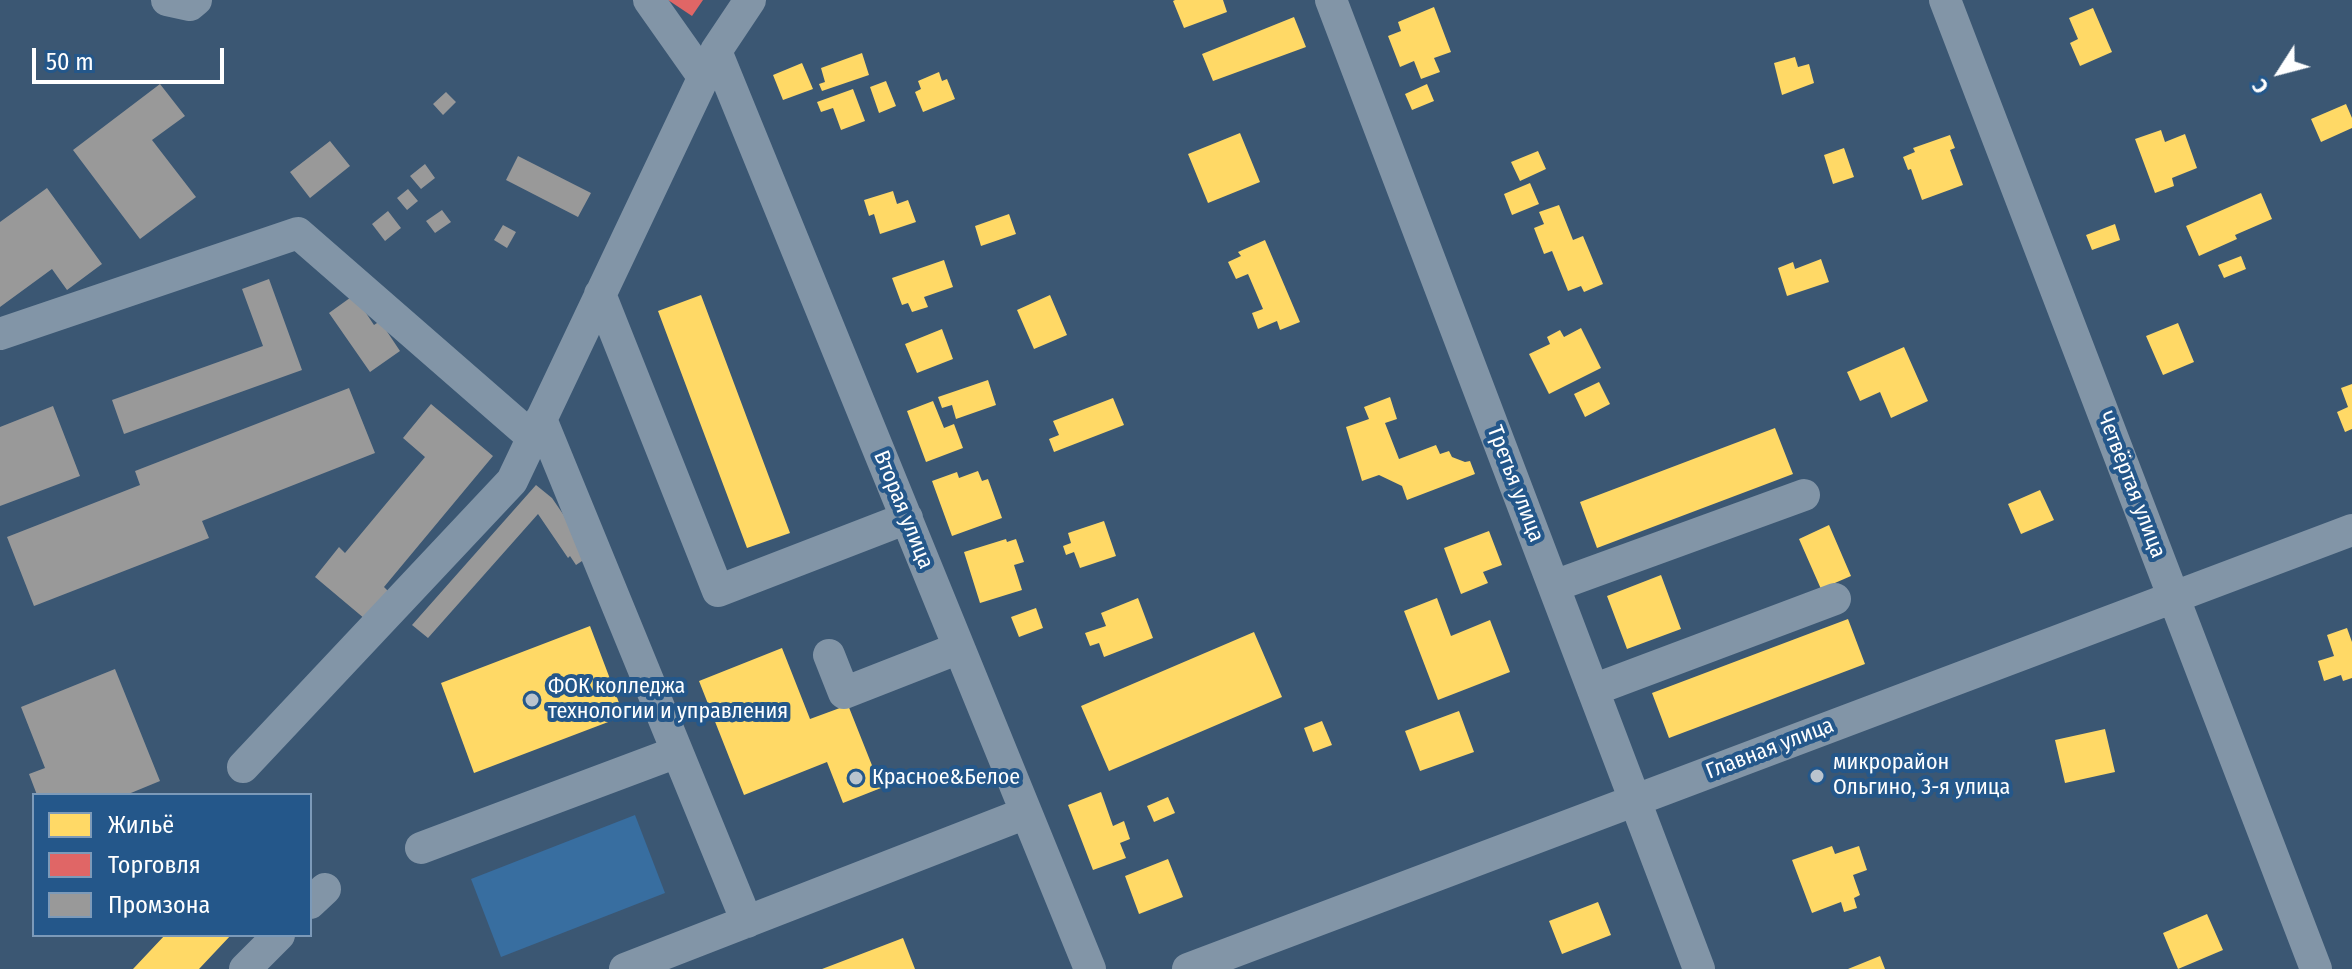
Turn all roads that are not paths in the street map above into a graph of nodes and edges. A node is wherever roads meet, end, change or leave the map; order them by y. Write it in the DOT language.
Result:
graph roads {
  1 [pos="167,0"];
  2 [pos="196,0"];
  3 [pos="649,0"];
  4 [pos="750,0"];
  5 [pos="1331,0"];
  6 [pos="1945,0"];
  7 [pos="710,64"];
  8 [pos="600,294"];
  9 [pos="0,334"];
  10 [pos="537,428"];
  11 [pos="1804,495"];
  12 [pos="907,518"];
  13 [pos="2352,530"];
  14 [pos="1554,586"];
  15 [pos="2174,597"];
  16 [pos="1835,599"];
  17 [pos="959,648"];
  18 [pos="829,655"];
  19 [pos="1593,690"];
  20 [pos="677,752"];
  21 [pos="243,767"];
  22 [pos="1635,800"];
  23 [pos="1026,813"];
  24 [pos="421,848"];
  25 [pos="747,922"];
  26 [pos="277,937"];
  27 [pos="245,969"];
  28 [pos="625,969"];
  29 [pos="1090,969"];
  30 [pos="1188,969"];
  31 [pos="1699,969"];
  32 [pos="2316,969"];
  1 -- 2 [label="street"];
  3 -- 7 [label="street, Вторая улица"];
  4 -- 7 [label="street"];
  5 -- 14 [label="street, Третья улица"];
  6 -- 15 [label="street, Четвёртая улица"];
  7 -- 8 [label="street"];
  7 -- 12 [label="street, Вторая улица"];
  8 -- 10 [label="street"];
  8 -- 12 [label="street"];
  9 -- 10 [label="street"];
  10 -- 20 [label="street"];
  10 -- 21 [label="street"];
  11 -- 14 [label="street"];
  12 -- 17 [label="street, Вторая улица"];
  13 -- 15 [label="street, Главная улица"];
  14 -- 19 [label="street, Третья улица"];
  15 -- 22 [label="street, Главная улица"];
  15 -- 32 [label="street, Четвёртая улица"];
  16 -- 19 [label="street"];
  17 -- 18 [label="street"];
  17 -- 23 [label="street, Вторая улица"];
  19 -- 22 [label="street, Третья улица"];
  20 -- 24 [label="street"];
  20 -- 25 [label="street"];
  22 -- 30 [label="street, Главная улица"];
  22 -- 31 [label="street, Третья улица"];
  23 -- 25 [label="street"];
  23 -- 29 [label="street, Вторая улица"];
  25 -- 28 [label="street"];
  26 -- 27 [label="street"];
}
